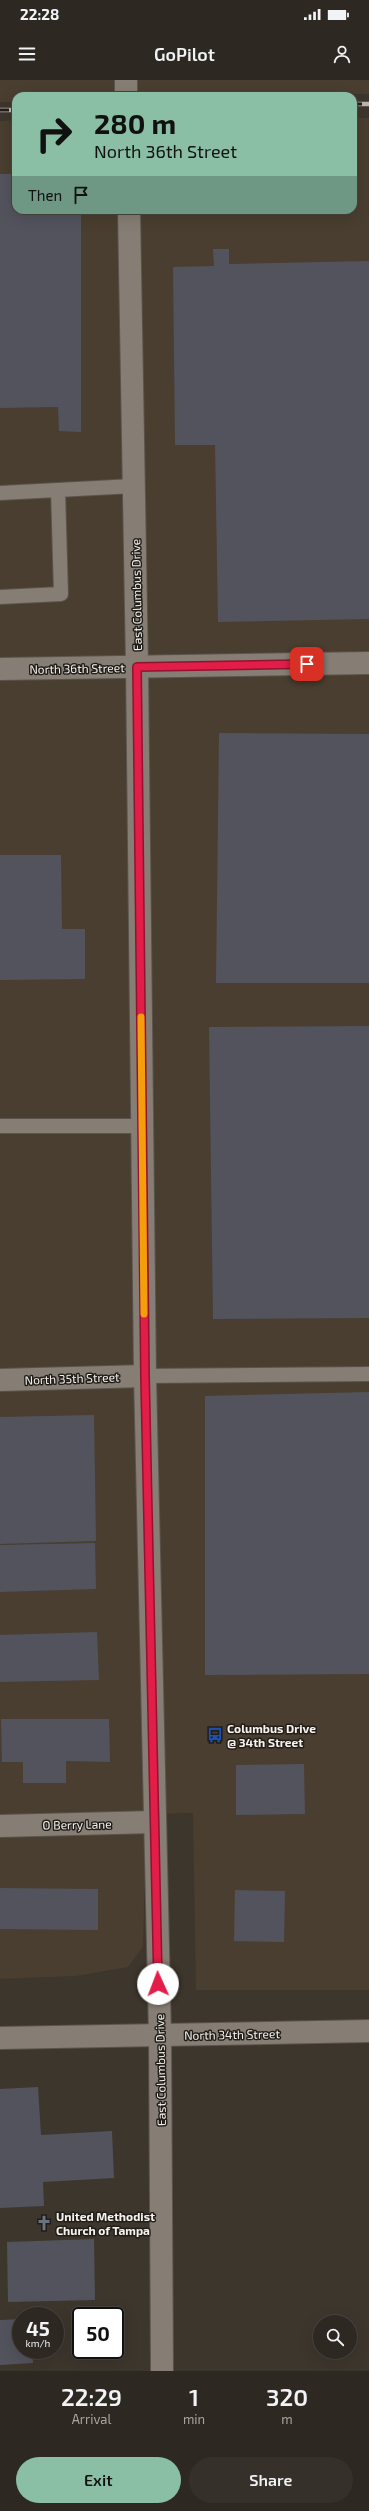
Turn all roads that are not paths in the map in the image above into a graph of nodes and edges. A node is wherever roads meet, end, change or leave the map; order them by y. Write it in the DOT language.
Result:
graph roads {
  1 [pos="126,80"];
  2 [pos="126,92"];
  3 [pos="129,214"];
  4 [pos="134,486"];
  5 [pos="58,490"];
  6 [pos="0,494"];
  7 [pos="0,597"];
  8 [pos="369,663"];
  9 [pos="137,667"];
  10 [pos="0,669"];
  11 [pos="0,1126"];
  12 [pos="142,1126"];
  13 [pos="369,1374"];
  14 [pos="145,1376"];
  15 [pos="0,1380"];
  16 [pos="154,1822"];
  17 [pos="0,1826"];
  18 [pos="369,2031"];
  19 [pos="160,2035"];
  20 [pos="0,2038"];
  21 [pos="162,2371"];
  1 -- 2 [label="main road"];
  3 -- 4 [label="main road, East Columbus Drive"];
  4 -- 5 [label="lane"];
  4 -- 9 [label="main road, East Columbus Drive"];
  5 -- 6 [label="lane"];
  5 -- 7 [label="lane"];
  8 -- 9 [label="main road, North 36th Street"];
  9 -- 10 [label="main road, North 36th Street"];
  9 -- 12 [label="main road, East Columbus Drive"];
  11 -- 12 [label="lane"];
  12 -- 14 [label="main road, East Columbus Drive"];
  13 -- 14 [label="lane"];
  14 -- 15 [label="main road, North 35th Street"];
  14 -- 16 [label="main road, East Columbus Drive"];
  16 -- 17 [label="main road, O Berry Lane"];
  16 -- 19 [label="main road, East Columbus Drive"];
  18 -- 19 [label="main road, North 34th Street"];
  19 -- 20 [label="main road, North 34th Street"];
  19 -- 21 [label="main road, East Columbus Drive"];
}
